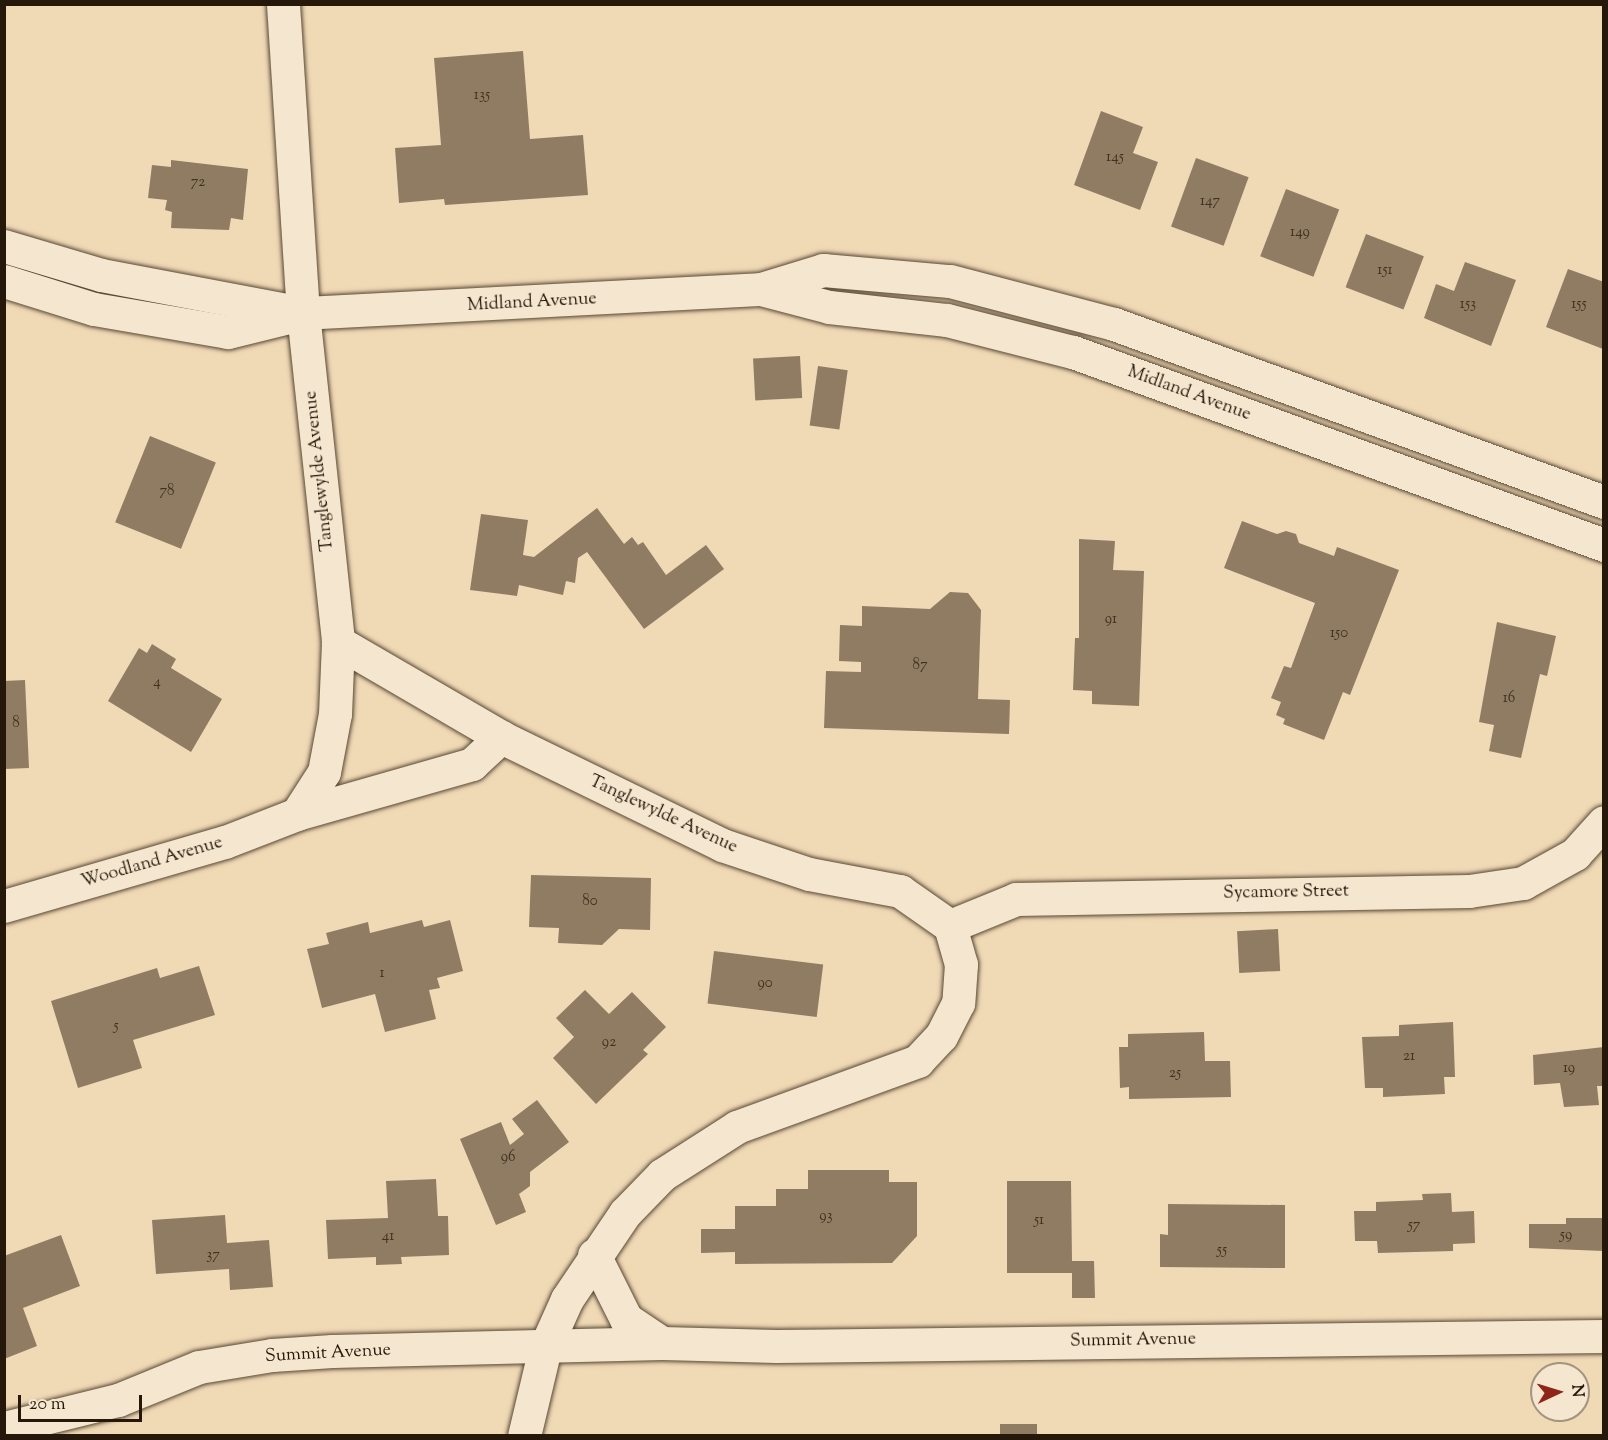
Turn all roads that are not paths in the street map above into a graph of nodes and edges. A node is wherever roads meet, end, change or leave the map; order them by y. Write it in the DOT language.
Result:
graph roads {
  1 [pos="283,4"];
  2 [pos="4,246"];
  3 [pos="4,281"];
  4 [pos="761,289"];
  5 [pos="303,313"];
  6 [pos="1604,502"];
  7 [pos="1604,545"];
  8 [pos="338,642"];
  9 [pos="501,737"];
  10 [pos="297,814"];
  11 [pos="1604,822"];
  12 [pos="4,906"];
  13 [pos="950,926"];
  14 [pos="594,1255"];
  15 [pos="1604,1336"];
  16 [pos="662,1343"];
  17 [pos="545,1348"];
  18 [pos="4,1428"];
  19 [pos="524,1436"];
  1 -- 5 [label="street, Tanglewylde Avenue"];
  2 -- 5 [label="street, Midland Avenue"];
  3 -- 5 [label="street, Midland Avenue"];
  4 -- 5 [label="street, Midland Avenue"];
  4 -- 6 [label="street, Midland Avenue"];
  4 -- 7 [label="street, Midland Avenue"];
  5 -- 8 [label="street, Tanglewylde Avenue"];
  8 -- 9 [label="street, Tanglewylde Avenue"];
  8 -- 10 [label="street"];
  9 -- 10 [label="street, Woodland Avenue"];
  9 -- 13 [label="street, Tanglewylde Avenue"];
  10 -- 12 [label="street, Woodland Avenue"];
  11 -- 13 [label="street, Sycamore Street"];
  13 -- 14 [label="street"];
  14 -- 16 [label="street"];
  14 -- 17 [label="street"];
  15 -- 16 [label="street, Summit Avenue"];
  16 -- 17 [label="street, Summit Avenue"];
  17 -- 18 [label="street, Summit Avenue"];
  17 -- 19 [label="street"];
}
